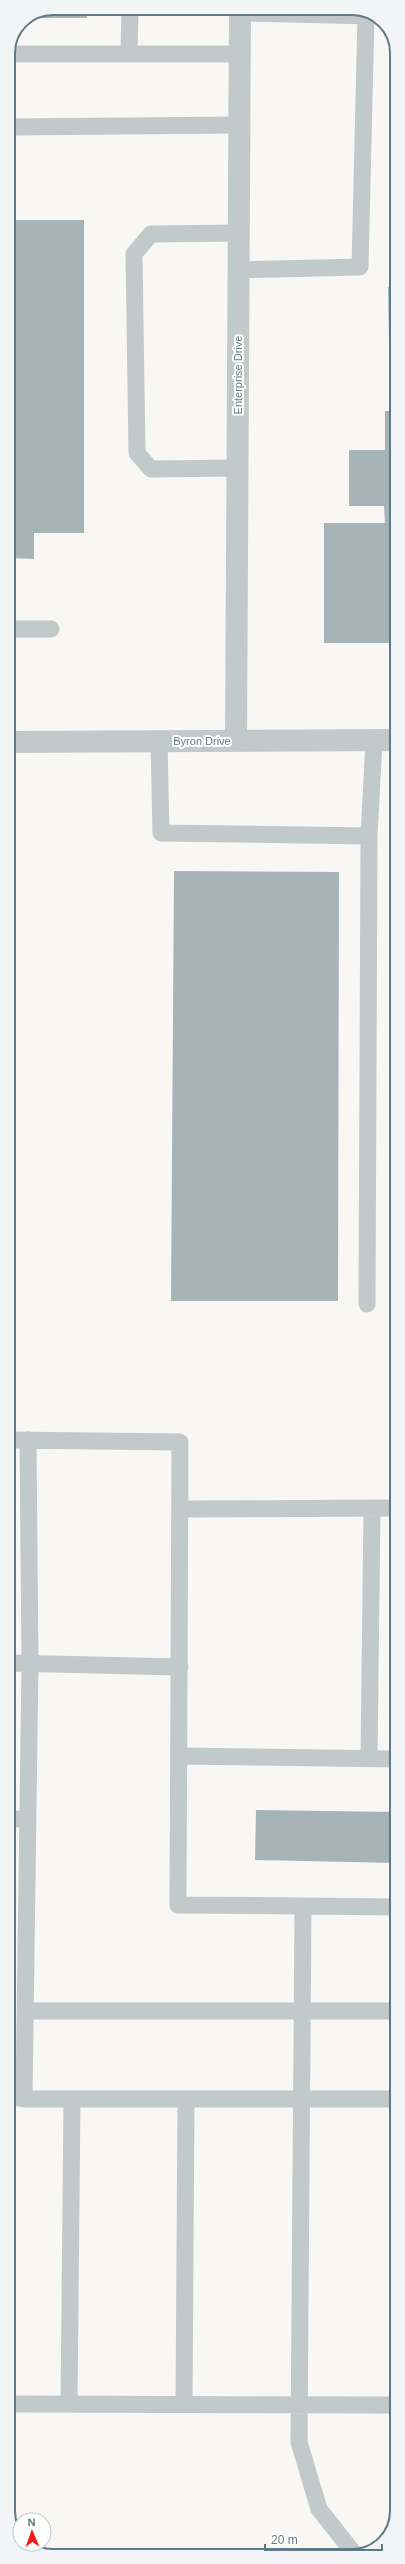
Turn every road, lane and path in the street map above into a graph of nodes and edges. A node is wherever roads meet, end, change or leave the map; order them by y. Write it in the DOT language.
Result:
graph roads {
  1 [pos="130,15"];
  2 [pos="240,15"];
  3 [pos="370,19"];
  4 [pos="15,54"];
  5 [pos="129,54"];
  6 [pos="240,54"];
  7 [pos="239,125"];
  8 [pos="15,127"];
  9 [pos="239,233"];
  10 [pos="238,270"];
  11 [pos="238,468"];
  12 [pos="15,629"];
  13 [pos="51,629"];
  14 [pos="374,740"];
  15 [pos="390,740"];
  16 [pos="236,741"];
  17 [pos="15,742"];
  18 [pos="159,742"];
  19 [pos="369,836"];
  20 [pos="367,1304"];
  21 [pos="15,1440"];
  22 [pos="28,1440"];
  23 [pos="372,1508"];
  24 [pos="390,1508"];
  25 [pos="181,1509"];
  26 [pos="15,1663"];
  27 [pos="30,1663"];
  28 [pos="180,1667"];
  29 [pos="180,1756"];
  30 [pos="369,1759"];
  31 [pos="390,1759"];
  32 [pos="15,1819"];
  33 [pos="28,1819"];
  34 [pos="303,1906"];
  35 [pos="390,1907"];
  36 [pos="26,2011"];
  37 [pos="302,2011"];
  38 [pos="390,2011"];
  39 [pos="16,2098"];
  40 [pos="186,2099"];
  41 [pos="301,2099"];
  42 [pos="390,2099"];
  43 [pos="72,2100"];
  44 [pos="15,2404"];
  45 [pos="69,2404"];
  46 [pos="298,2404"];
  47 [pos="184,2405"];
  48 [pos="390,2405"];
  49 [pos="350,2549"];
  1 -- 5 [label="lane"];
  2 -- 6 [label="street, Enterprise Drive"];
  3 -- 10 [label="lane"];
  4 -- 5 [label="lane"];
  5 -- 6 [label="lane"];
  6 -- 7 [label="street, Enterprise Drive"];
  7 -- 8 [label="lane"];
  7 -- 9 [label="street, Enterprise Drive"];
  9 -- 10 [label="street, Enterprise Drive"];
  9 -- 11 [label="lane"];
  10 -- 11 [label="street, Enterprise Drive"];
  11 -- 16 [label="street, Enterprise Drive"];
  12 -- 13 [label="lane"];
  14 -- 15 [label="street, Byron Drive"];
  14 -- 16 [label="street, Byron Drive"];
  14 -- 19 [label="lane"];
  16 -- 18 [label="street, Byron Drive"];
  17 -- 18 [label="street, Byron Drive"];
  18 -- 19 [label="lane"];
  19 -- 20 [label="lane"];
  21 -- 22 [label="lane"];
  22 -- 25 [label="lane"];
  22 -- 27 [label="lane"];
  23 -- 24 [label="lane"];
  23 -- 25 [label="lane"];
  23 -- 30 [label="lane"];
  25 -- 28 [label="lane"];
  26 -- 27 [label="lane"];
  27 -- 28 [label="lane"];
  27 -- 33 [label="lane"];
  28 -- 29 [label="lane"];
  29 -- 30 [label="lane"];
  29 -- 34 [label="lane"];
  30 -- 31 [label="lane"];
  32 -- 33 [label="lane"];
  33 -- 36 [label="lane"];
  34 -- 35 [label="lane"];
  34 -- 37 [label="lane"];
  36 -- 37 [label="lane"];
  36 -- 39 [label="lane"];
  37 -- 38 [label="lane"];
  37 -- 41 [label="lane"];
  39 -- 43 [label="lane"];
  40 -- 41 [label="lane"];
  40 -- 43 [label="lane"];
  40 -- 47 [label="lane"];
  41 -- 42 [label="lane"];
  41 -- 46 [label="lane"];
  43 -- 45 [label="lane"];
  44 -- 45 [label="lane"];
  45 -- 47 [label="lane"];
  46 -- 47 [label="lane"];
  46 -- 48 [label="lane"];
  46 -- 49 [label="lane"];
}
